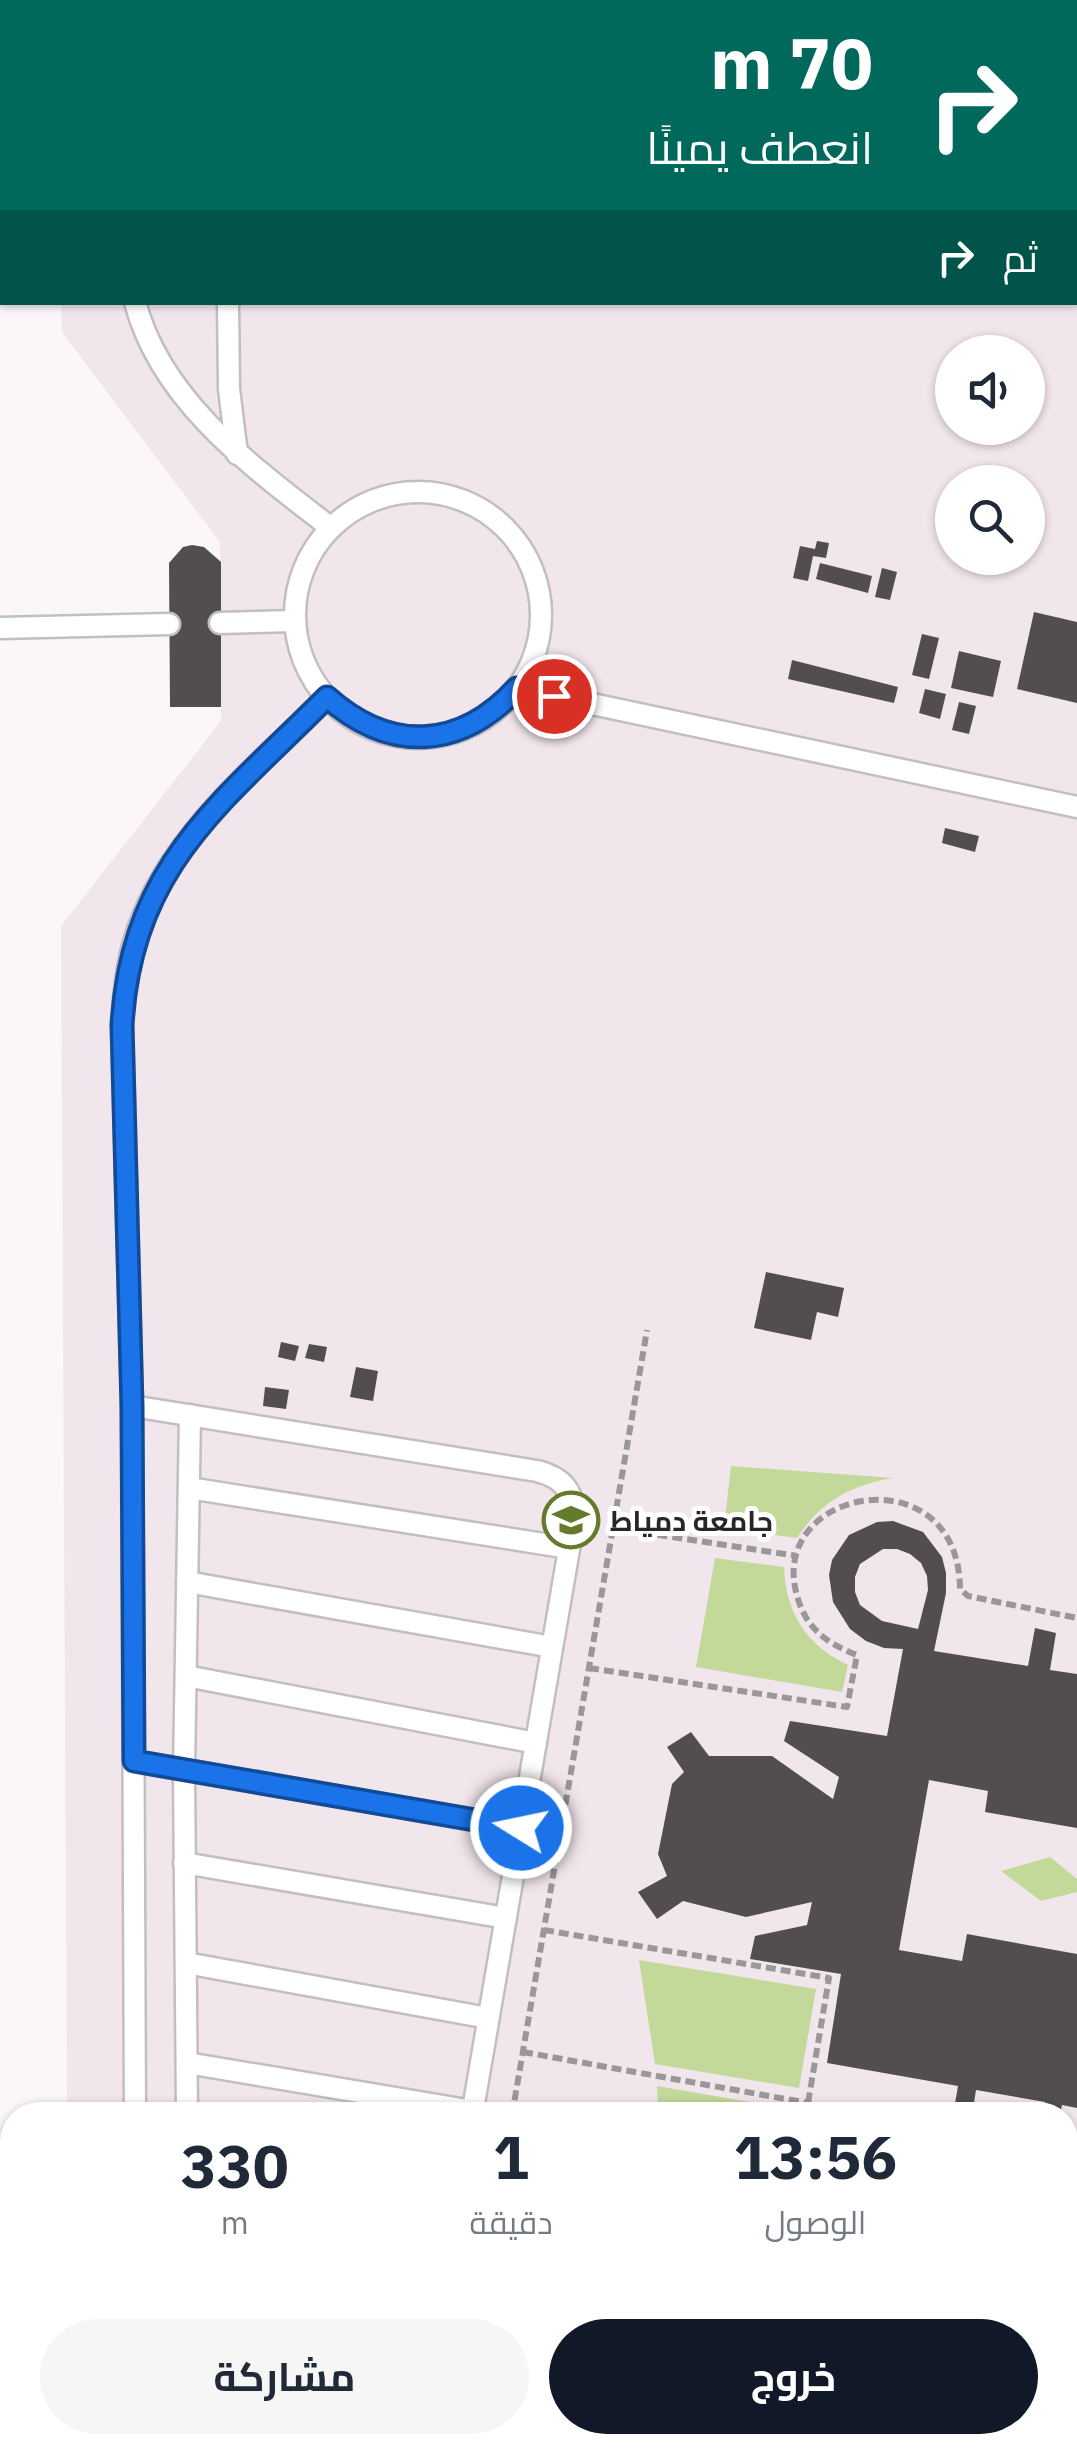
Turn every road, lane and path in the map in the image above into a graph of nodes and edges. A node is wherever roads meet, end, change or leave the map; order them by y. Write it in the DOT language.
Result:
graph roads {
  1 [pos="135,305"];
  2 [pos="228,305"];
  3 [pos="237,454"];
  4 [pos="331,528"];
  5 [pos="295,621"];
  6 [pos="220,623"];
  7 [pos="170,624"];
  8 [pos="0,628"];
  9 [pos="517,688"];
  10 [pos="327,697"];
  11 [pos="1077,807"];
  12 [pos="647,1330"];
  13 [pos="132,1406"];
  14 [pos="190,1415"];
  15 [pos="189,1488"];
  16 [pos="613,1528"];
  17 [pos="569,1548"];
  18 [pos="797,1556"];
  19 [pos="187,1582"];
  20 [pos="1077,1618"];
  21 [pos="552,1647"];
  22 [pos="589,1668"];
  23 [pos="186,1676"];
  24 [pos="536,1743"];
  25 [pos="134,1761"];
  26 [pos="184,1770"];
  27 [pos="521,1828"];
  28 [pos="184,1862"];
  29 [pos="506,1918"];
  30 [pos="544,1930"];
  31 [pos="186,1963"];
  32 [pos="488,2018"];
  33 [pos="523,2052"];
  34 [pos="187,2063"];
  35 [pos="135,2102"];
  36 [pos="188,2102"];
  37 [pos="410,2102"];
  38 [pos="475,2102"];
  39 [pos="514,2102"];
  40 [pos="802,2102"];
  41 [pos="808,2102"];
  1 -- 3 [label="lane"];
  2 -- 3 [label="lane"];
  3 -- 4 [label="lane"];
  4 -- 5 [label="lane"];
  4 -- 9 [label="lane"];
  5 -- 6 [label="lane"];
  5 -- 10 [label="lane"];
  7 -- 8 [label="lane"];
  9 -- 10 [label="lane"];
  9 -- 11 [label="lane"];
  10 -- 13 [label="lane"];
  12 -- 16 [label="path"];
  13 -- 14 [label="lane"];
  13 -- 25 [label="lane"];
  14 -- 15 [label="lane"];
  14 -- 17 [label="lane"];
  15 -- 17 [label="lane"];
  15 -- 19 [label="lane"];
  16 -- 18 [label="path"];
  16 -- 22 [label="path"];
  17 -- 21 [label="lane"];
  18 -- 20 [label="path"];
  18 -- 22 [label="path"];
  19 -- 21 [label="lane"];
  19 -- 23 [label="lane"];
  21 -- 24 [label="lane"];
  22 -- 30 [label="path"];
  23 -- 24 [label="lane"];
  23 -- 26 [label="lane"];
  24 -- 27 [label="lane"];
  25 -- 26 [label="lane"];
  25 -- 35 [label="lane"];
  26 -- 27 [label="lane"];
  26 -- 28 [label="lane"];
  27 -- 29 [label="lane"];
  28 -- 29 [label="lane"];
  28 -- 31 [label="lane"];
  29 -- 32 [label="lane"];
  30 -- 33 [label="path"];
  30 -- 41 [label="path"];
  31 -- 32 [label="lane"];
  31 -- 34 [label="lane"];
  32 -- 38 [label="lane"];
  33 -- 39 [label="path"];
  33 -- 40 [label="path"];
  34 -- 36 [label="lane"];
  34 -- 37 [label="lane"];
}
